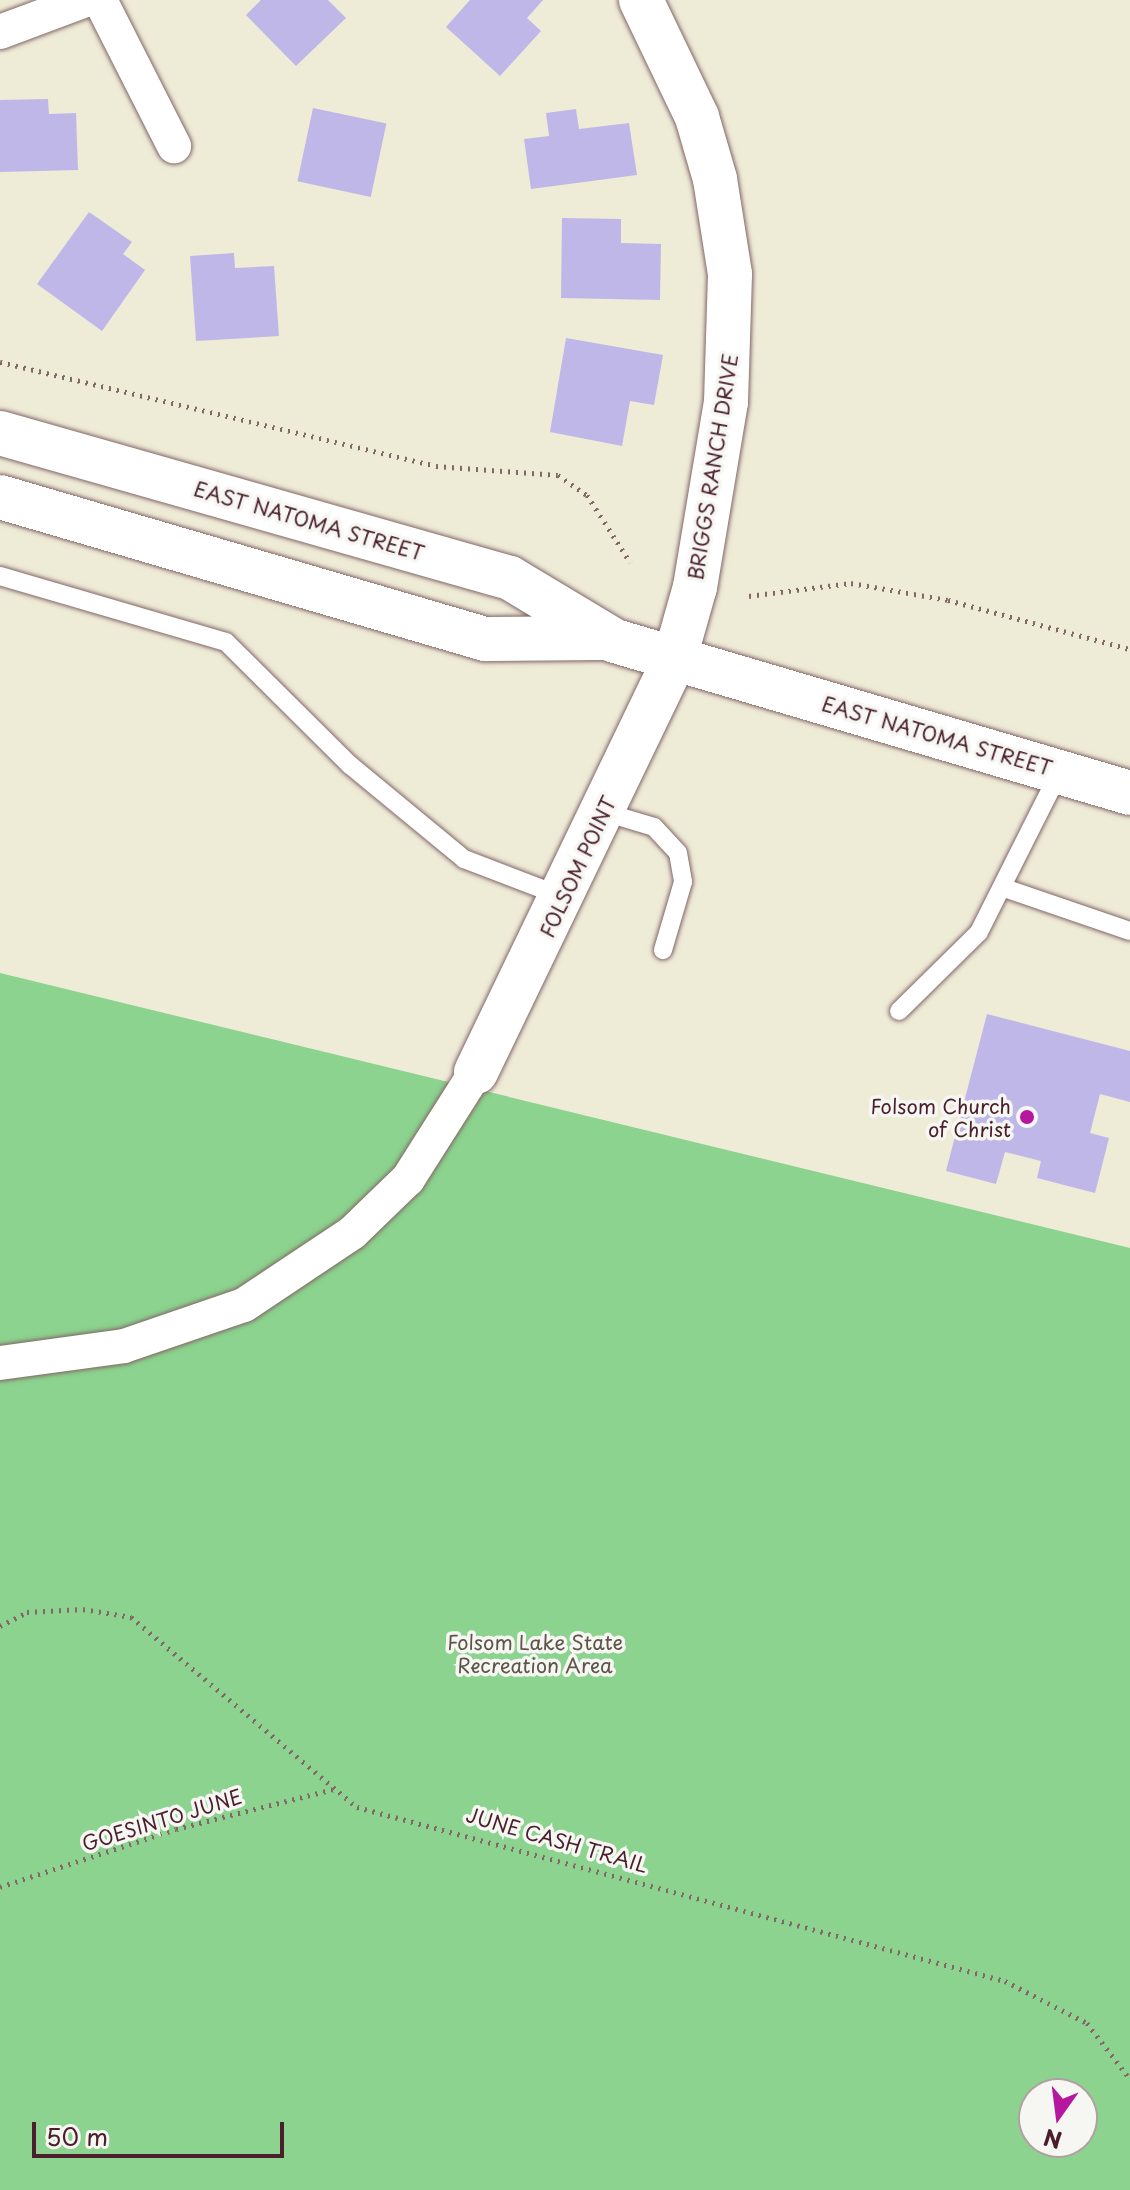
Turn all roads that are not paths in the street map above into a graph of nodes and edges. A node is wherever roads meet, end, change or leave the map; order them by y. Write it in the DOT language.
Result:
graph roads {
  1 [pos="86,0"];
  2 [pos="100,0"];
  3 [pos="641,0"];
  4 [pos="0,32"];
  5 [pos="174,146"];
  6 [pos="0,433"];
  7 [pos="0,497"];
  8 [pos="0,576"];
  9 [pos="606,638"];
  10 [pos="674,661"];
  11 [pos="1060,771"];
  12 [pos="1130,793"];
  13 [pos="604,812"];
  14 [pos="1007,889"];
  15 [pos="566,898"];
  16 [pos="1130,931"];
  17 [pos="663,950"];
  18 [pos="899,1011"];
  19 [pos="476,1072"];
  20 [pos="0,1363"];
  1 -- 4 [label="street"];
  2 -- 5 [label="street"];
  3 -- 10 [label="main road, BRIGGS RANCH DRIVE"];
  6 -- 9 [label="main road, EAST NATOMA STREET"];
  7 -- 9 [label="main road, EAST NATOMA STREET"];
  8 -- 15 [label="lane"];
  9 -- 10 [label="main road, EAST NATOMA STREET"];
  10 -- 11 [label="main road, EAST NATOMA STREET"];
  10 -- 13 [label="main road, FOLSOM POINT"];
  11 -- 12 [label="main road, EAST NATOMA STREET"];
  11 -- 14 [label="lane"];
  13 -- 15 [label="main road, FOLSOM POINT"];
  13 -- 17 [label="lane"];
  14 -- 16 [label="lane"];
  14 -- 18 [label="lane"];
  15 -- 19 [label="main road, FOLSOM POINT"];
  19 -- 20 [label="street"];
}
